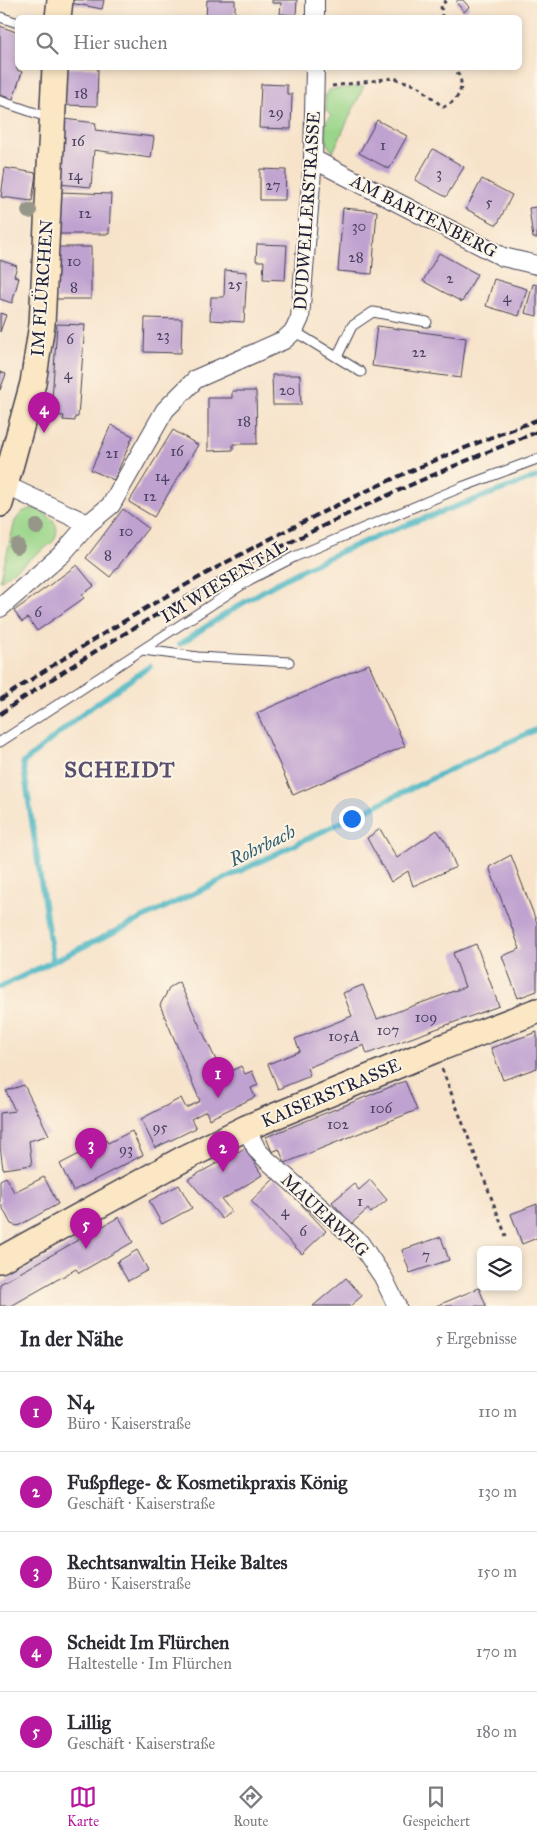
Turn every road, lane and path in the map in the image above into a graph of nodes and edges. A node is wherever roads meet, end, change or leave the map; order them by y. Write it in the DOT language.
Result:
graph roads {
  1 [pos="60,0"];
  2 [pos="315,0"];
  3 [pos="447,0"];
  4 [pos="58,15"];
  5 [pos="315,15"];
  6 [pos="442,15"];
  7 [pos="0,17"];
  8 [pos="15,22"];
  9 [pos="55,70"];
  10 [pos="315,70"];
  11 [pos="456,70"];
  12 [pos="324,87"];
  13 [pos="0,101"];
  14 [pos="52,119"];
  15 [pos="313,159"];
  16 [pos="537,265"];
  17 [pos="426,322"];
  18 [pos="294,331"];
  19 [pos="338,357"];
  20 [pos="361,372"];
  21 [pos="537,459"];
  22 [pos="2,495"];
  23 [pos="88,524"];
  24 [pos="0,608"];
  25 [pos="143,650"];
  26 [pos="289,662"];
  27 [pos="0,742"];
  28 [pos="537,1010"];
  29 [pos="435,1050"];
  30 [pos="246,1128"];
  31 [pos="506,1236"];
  32 [pos="0,1260"];
  33 [pos="397,1306"];
  1 -- 4 [label="main road"];
  2 -- 5 [label="street"];
  3 -- 6 [label="path"];
  7 -- 8 [label="lane"];
  9 -- 14 [label="main road, IM FLÜRCHEN"];
  10 -- 15 [label="street, DUDWEILERSTRASSE"];
  11 -- 12 [label="path"];
  13 -- 14 [label="lane"];
  14 -- 22 [label="main road, IM FLÜRCHEN"];
  15 -- 16 [label="street, AM BARTENBERG"];
  15 -- 18 [label="street, DUDWEILERSTRASSE"];
  17 -- 19 [label="lane"];
  18 -- 19 [label="lane"];
  18 -- 23 [label="street, DUDWEILERSTRASSE"];
  19 -- 20 [label="lane"];
  21 -- 25 [label="lane, IM WIESENTAL"];
  22 -- 23 [label="street"];
  23 -- 24 [label="street, DUDWEILERSTRASSE"];
  25 -- 26 [label="lane"];
  25 -- 27 [label="lane, IM WIESENTAL"];
  28 -- 29 [label="main road, KAISERSTRASSE"];
  29 -- 30 [label="main road, KAISERSTRASSE"];
  29 -- 31 [label="path"];
  30 -- 32 [label="main road, KAISERSTRASSE"];
  30 -- 33 [label="street, MAUERWEG"];
}
